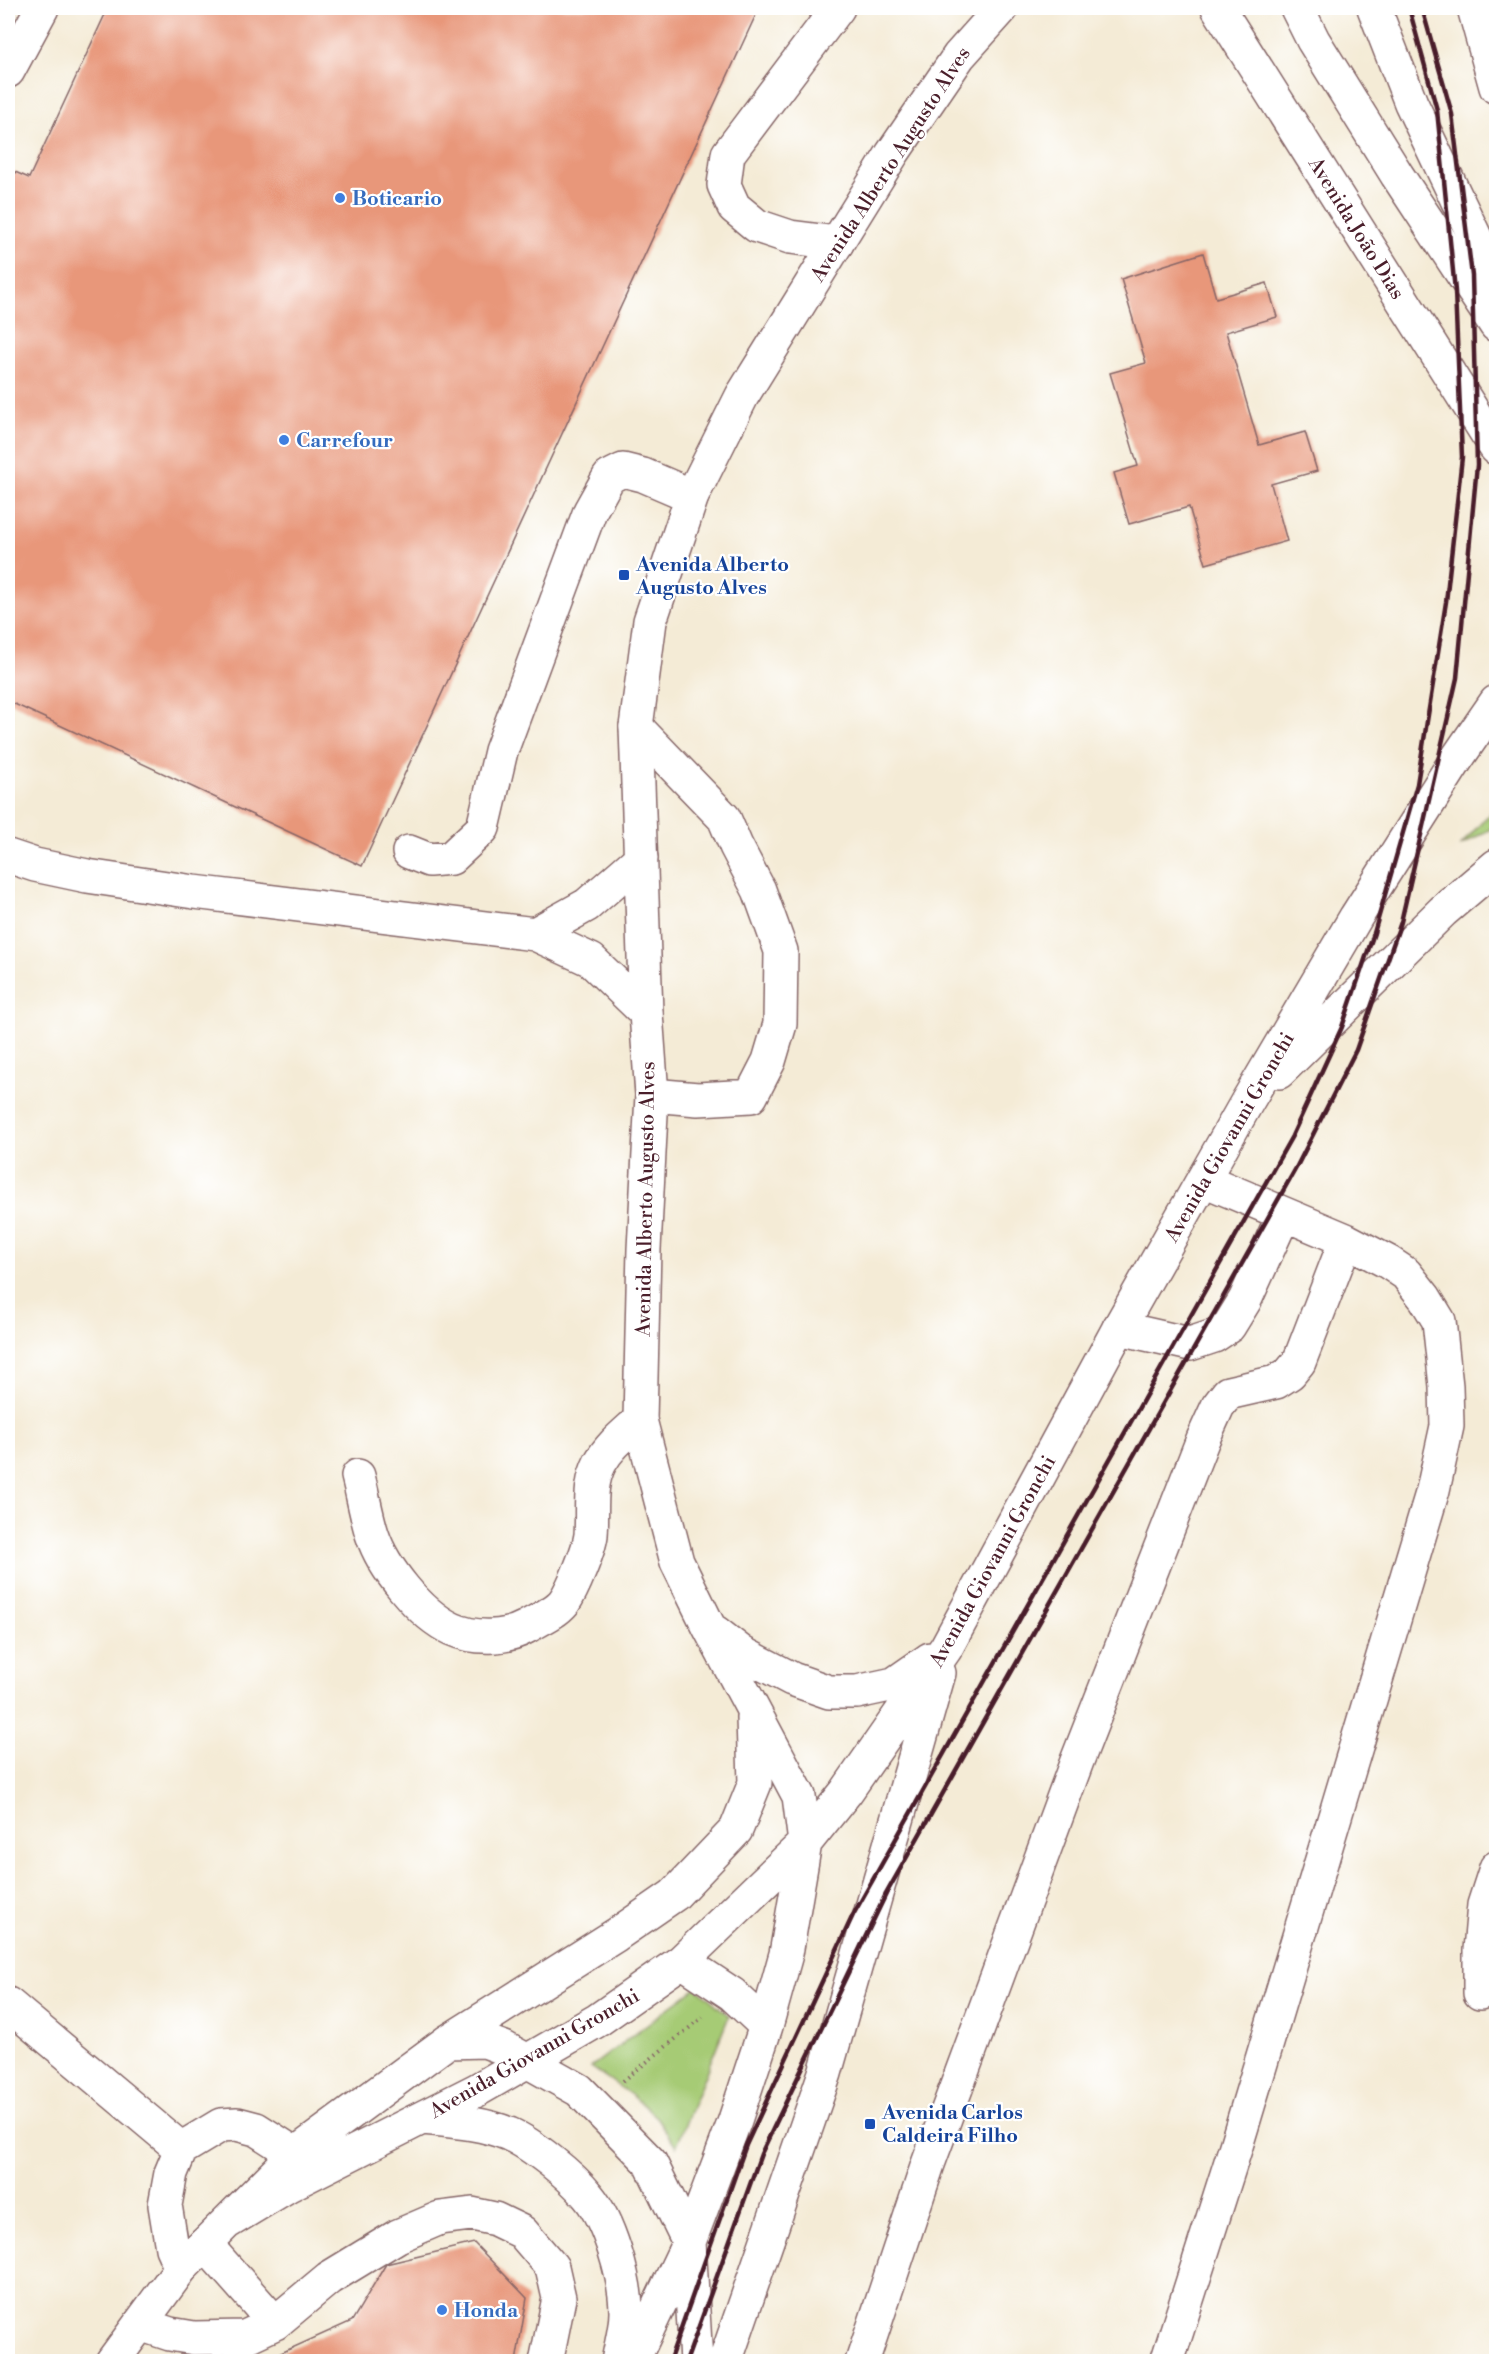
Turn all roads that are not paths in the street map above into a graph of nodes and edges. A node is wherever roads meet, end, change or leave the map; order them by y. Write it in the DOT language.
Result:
graph roads {
  1 [pos="42,8"];
  2 [pos="838,8"];
  3 [pos="984,8"];
  4 [pos="1002,8"];
  5 [pos="1218,8"];
  6 [pos="1297,8"];
  7 [pos="1374,8"];
  8 [pos="1474,8"];
  9 [pos="974,39"];
  10 [pos="1491,55"];
  11 [pos="8,70"];
  12 [pos="1497,87"];
  13 [pos="837,243"];
  14 [pos="1497,280"];
  15 [pos="1497,324"];
  16 [pos="1497,448"];
  17 [pos="692,496"];
  18 [pos="1497,702"];
  19 [pos="636,727"];
  20 [pos="409,852"];
  21 [pos="8,856"];
  22 [pos="641,858"];
  23 [pos="1497,866"];
  24 [pos="535,934"];
  25 [pos="646,1013"];
  26 [pos="652,1095"];
  27 [pos="1247,1102"];
  28 [pos="1204,1180"];
  29 [pos="1284,1214"];
  30 [pos="1346,1240"];
  31 [pos="1119,1328"];
  32 [pos="640,1420"];
  33 [pos="358,1476"];
  34 [pos="709,1627"];
  35 [pos="946,1648"];
  36 [pos="753,1709"];
  37 [pos="805,1843"];
  38 [pos="1497,1868"];
  39 [pos="682,1961"];
  40 [pos="1480,1993"];
  41 [pos="8,2004"];
  42 [pos="766,2026"];
  43 [pos="447,2042"];
  44 [pos="528,2061"];
  45 [pos="424,2118"];
  46 [pos="181,2149"];
  47 [pos="295,2154"];
  48 [pos="229,2221"];
  49 [pos="689,2242"];
  50 [pos="205,2244"];
  51 [pos="181,2268"];
  52 [pos="275,2323"];
  53 [pos="140,2324"];
  54 [pos="112,2361"];
  55 [pos="546,2361"];
  56 [pos="618,2361"];
  57 [pos="632,2361"];
  58 [pos="696,2361"];
  59 [pos="726,2361"];
  60 [pos="862,2361"];
  61 [pos="1167,2361"];
  1 -- 11 [label="main road"];
  2 -- 13 [label="main road"];
  3 -- 9 [label="main road"];
  4 -- 9 [label="main road, Avenida Alberto Augusto Alves"];
  5 -- 16 [label="main road, Avenida João Dias"];
  6 -- 15 [label="main road"];
  7 -- 14 [label="main road"];
  8 -- 10 [label="main road"];
  9 -- 13 [label="main road, Avenida Alberto Augusto Alves"];
  10 -- 12 [label="main road"];
  13 -- 17 [label="main road, Avenida Alberto Augusto Alves"];
  17 -- 19 [label="main road, Avenida Alberto Augusto Alves"];
  17 -- 20 [label="main road"];
  18 -- 27 [label="main road, Avenida Giovanni Gronchi"];
  19 -- 22 [label="main road, Avenida Alberto Augusto Alves"];
  19 -- 26 [label="main road"];
  21 -- 24 [label="main road"];
  22 -- 24 [label="main road"];
  22 -- 25 [label="main road, Avenida Alberto Augusto Alves"];
  23 -- 27 [label="main road"];
  24 -- 25 [label="main road"];
  25 -- 26 [label="main road, Avenida Alberto Augusto Alves"];
  26 -- 32 [label="main road, Avenida Alberto Augusto Alves"];
  27 -- 28 [label="main road, Avenida Giovanni Gronchi"];
  28 -- 29 [label="main road"];
  28 -- 31 [label="main road, Avenida Giovanni Gronchi"];
  29 -- 30 [label="main road"];
  29 -- 31 [label="main road"];
  30 -- 60 [label="main road"];
  30 -- 61 [label="main road"];
  31 -- 35 [label="main road, Avenida Giovanni Gronchi"];
  32 -- 33 [label="main road"];
  32 -- 34 [label="main road, Avenida Alberto Augusto Alves"];
  34 -- 35 [label="main road"];
  34 -- 36 [label="main road, Avenida Alberto Augusto Alves"];
  35 -- 37 [label="main road, Avenida Giovanni Gronchi"];
  35 -- 59 [label="main road"];
  36 -- 37 [label="main road, Avenida Alberto Augusto Alves"];
  36 -- 43 [label="main road, Avenida Giovanni Gronchi"];
  37 -- 39 [label="main road, Avenida Giovanni Gronchi"];
  37 -- 42 [label="main road"];
  38 -- 40 [label="main road"];
  39 -- 42 [label="main road"];
  39 -- 44 [label="main road, Avenida Giovanni Gronchi"];
  41 -- 46 [label="main road"];
  42 -- 49 [label="main road"];
  43 -- 44 [label="main road"];
  43 -- 47 [label="main road, Avenida Giovanni Gronchi"];
  44 -- 45 [label="main road, Avenida Giovanni Gronchi"];
  44 -- 49 [label="main road"];
  45 -- 48 [label="main road, Avenida Giovanni Gronchi"];
  45 -- 56 [label="main road"];
  46 -- 47 [label="main road"];
  46 -- 51 [label="main road"];
  47 -- 48 [label="main road, Avenida Giovanni Gronchi"];
  48 -- 50 [label="main road, Avenida Giovanni Gronchi"];
  49 -- 57 [label="main road"];
  49 -- 58 [label="main road"];
  50 -- 51 [label="main road, Avenida Giovanni Gronchi"];
  50 -- 52 [label="main road"];
  51 -- 53 [label="main road, Avenida Giovanni Gronchi"];
  52 -- 53 [label="main road"];
  52 -- 55 [label="main road"];
  53 -- 54 [label="main road, Avenida Giovanni Gronchi"];
}
